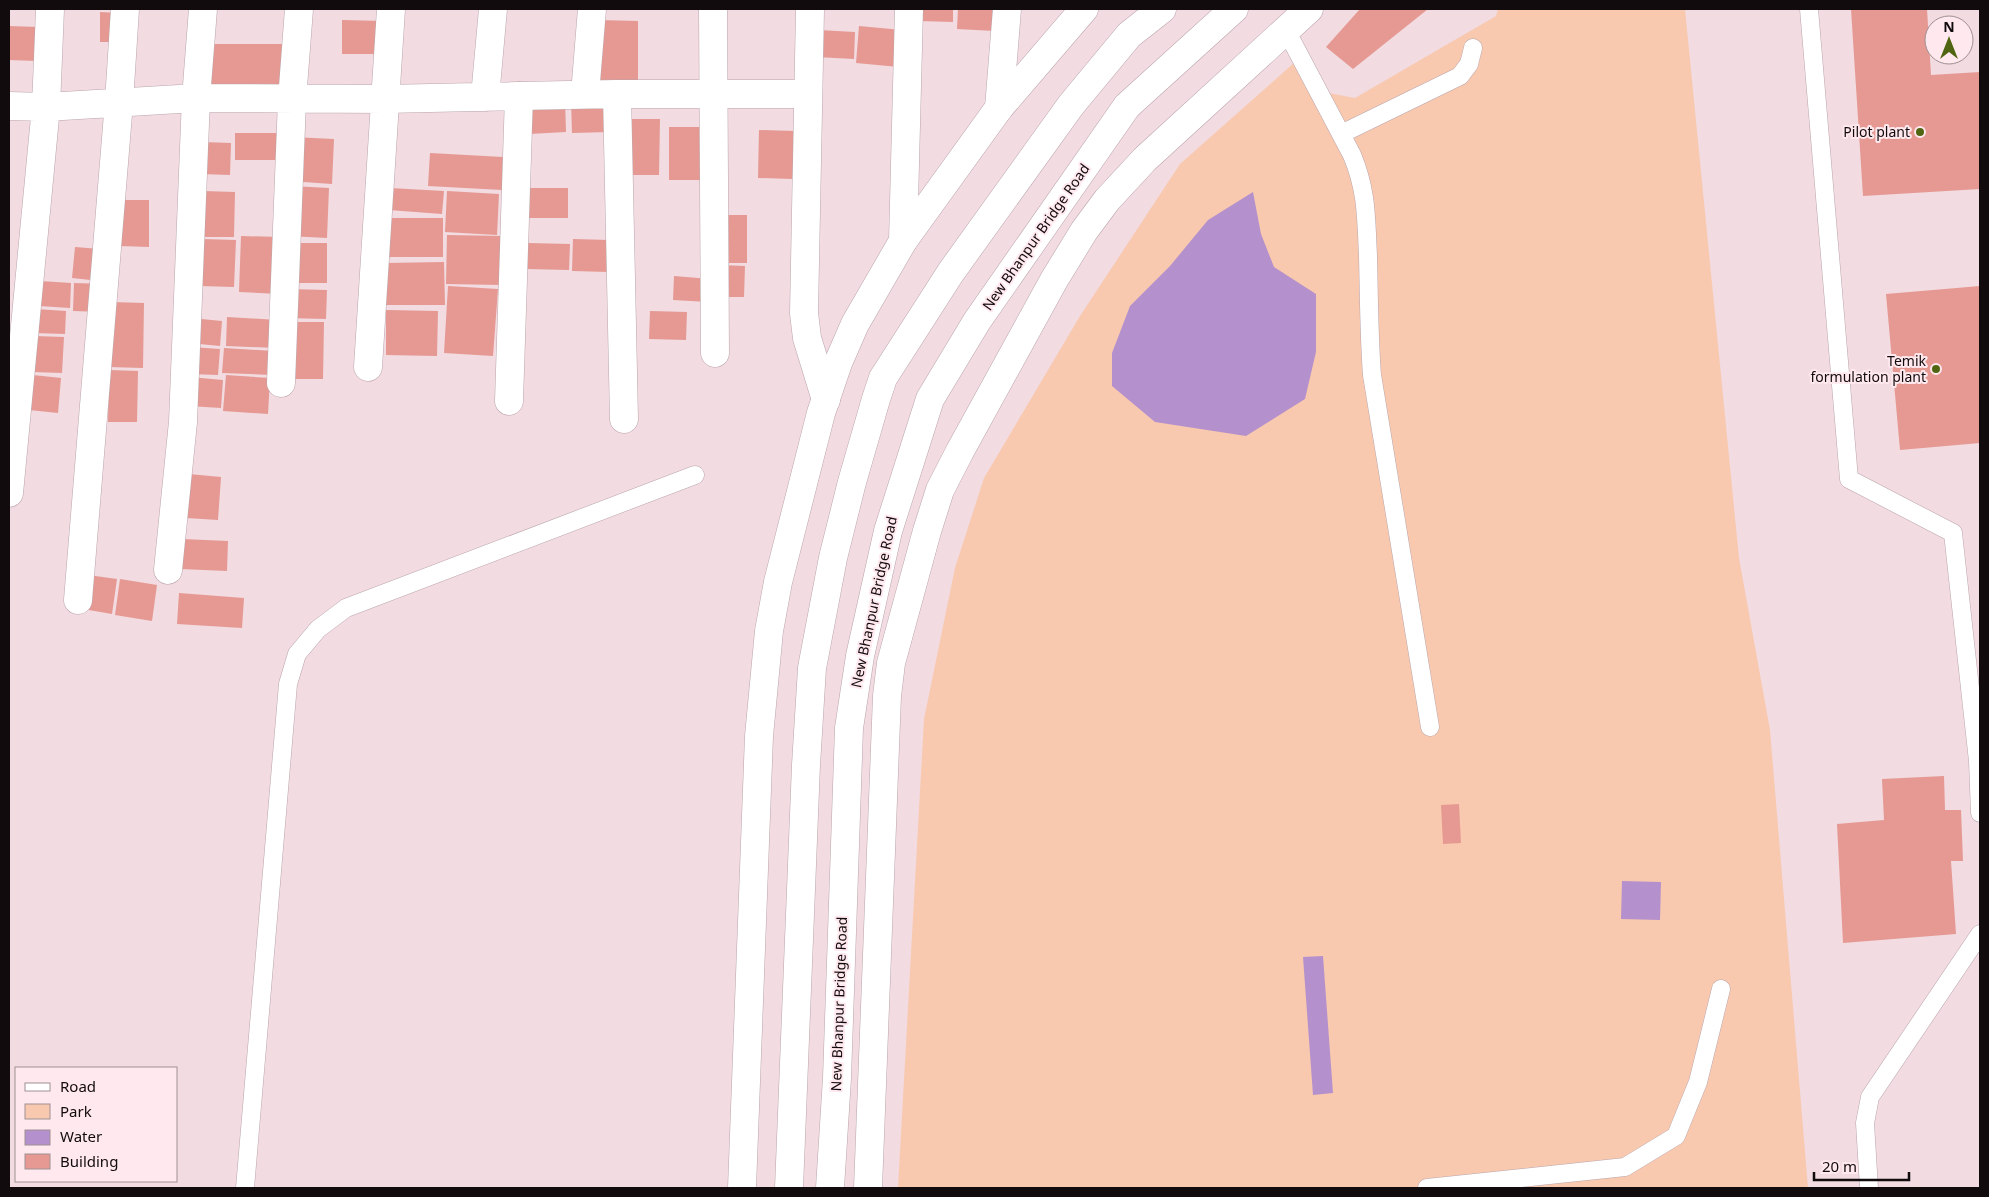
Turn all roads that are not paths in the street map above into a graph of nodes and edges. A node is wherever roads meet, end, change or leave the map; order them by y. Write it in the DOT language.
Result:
graph roads {
  1 [pos="50,9"];
  2 [pos="125,9"];
  3 [pos="203,9"];
  4 [pos="299,9"];
  5 [pos="391,9"];
  6 [pos="493,9"];
  7 [pos="592,9"];
  8 [pos="713,9"];
  9 [pos="810,9"];
  10 [pos="909,9"];
  11 [pos="1007,9"];
  12 [pos="1084,9"];
  13 [pos="1162,9"];
  14 [pos="1234,9"];
  15 [pos="1309,9"];
  16 [pos="1809,9"];
  17 [pos="1286,30"];
  18 [pos="1473,48"];
  19 [pos="585,94"];
  20 [pos="617,94"];
  21 [pos="808,94"];
  22 [pos="715,95"];
  23 [pos="519,96"];
  24 [pos="486,97"];
  25 [pos="196,98"];
  26 [pos="385,99"];
  27 [pos="292,100"];
  28 [pos="119,102"];
  29 [pos="9,106"];
  30 [pos="46,107"];
  31 [pos="999,108"];
  32 [pos="1341,134"];
  33 [pos="903,241"];
  34 [pos="715,353"];
  35 [pos="368,367"];
  36 [pos="280,383"];
  37 [pos="826,400"];
  38 [pos="509,401"];
  39 [pos="624,419"];
  40 [pos="695,476"];
  41 [pos="9,493"];
  42 [pos="168,570"];
  43 [pos="78,600"];
  44 [pos="1430,727"];
  45 [pos="1979,761"];
  46 [pos="1980,813"];
  47 [pos="1980,934"];
  48 [pos="1720,989"];
  49 [pos="245,1188"];
  50 [pos="742,1188"];
  51 [pos="789,1188"];
  52 [pos="830,1188"];
  53 [pos="868,1188"];
  54 [pos="1428,1188"];
  55 [pos="1869,1188"];
  1 -- 30 [label="street"];
  2 -- 28 [label="street"];
  3 -- 25 [label="street"];
  4 -- 27 [label="street"];
  5 -- 26 [label="street"];
  6 -- 24 [label="street"];
  7 -- 19 [label="street"];
  8 -- 22 [label="street"];
  9 -- 21 [label="street"];
  10 -- 33 [label="street"];
  11 -- 31 [label="street"];
  12 -- 31 [label="street"];
  13 -- 51 [label="street"];
  14 -- 52 [label="street, New Bhanpur Bridge Road"];
  15 -- 17 [label="street"];
  16 -- 45 [label="lane"];
  17 -- 32 [label="lane"];
  17 -- 53 [label="street"];
  18 -- 32 [label="lane"];
  19 -- 20 [label="street"];
  19 -- 23 [label="street"];
  20 -- 22 [label="street"];
  20 -- 39 [label="street"];
  21 -- 22 [label="street"];
  21 -- 37 [label="street"];
  22 -- 34 [label="street"];
  23 -- 24 [label="street"];
  23 -- 38 [label="street"];
  24 -- 26 [label="street"];
  25 -- 27 [label="street"];
  25 -- 28 [label="street"];
  25 -- 42 [label="street"];
  26 -- 27 [label="street"];
  26 -- 35 [label="street"];
  27 -- 36 [label="street"];
  28 -- 30 [label="street"];
  28 -- 43 [label="street"];
  29 -- 30 [label="street"];
  30 -- 41 [label="street"];
  31 -- 33 [label="street"];
  32 -- 44 [label="lane"];
  33 -- 37 [label="street"];
  37 -- 50 [label="street"];
  40 -- 49 [label="lane"];
  45 -- 46 [label="lane"];
  47 -- 55 [label="lane"];
  48 -- 54 [label="lane"];
}
